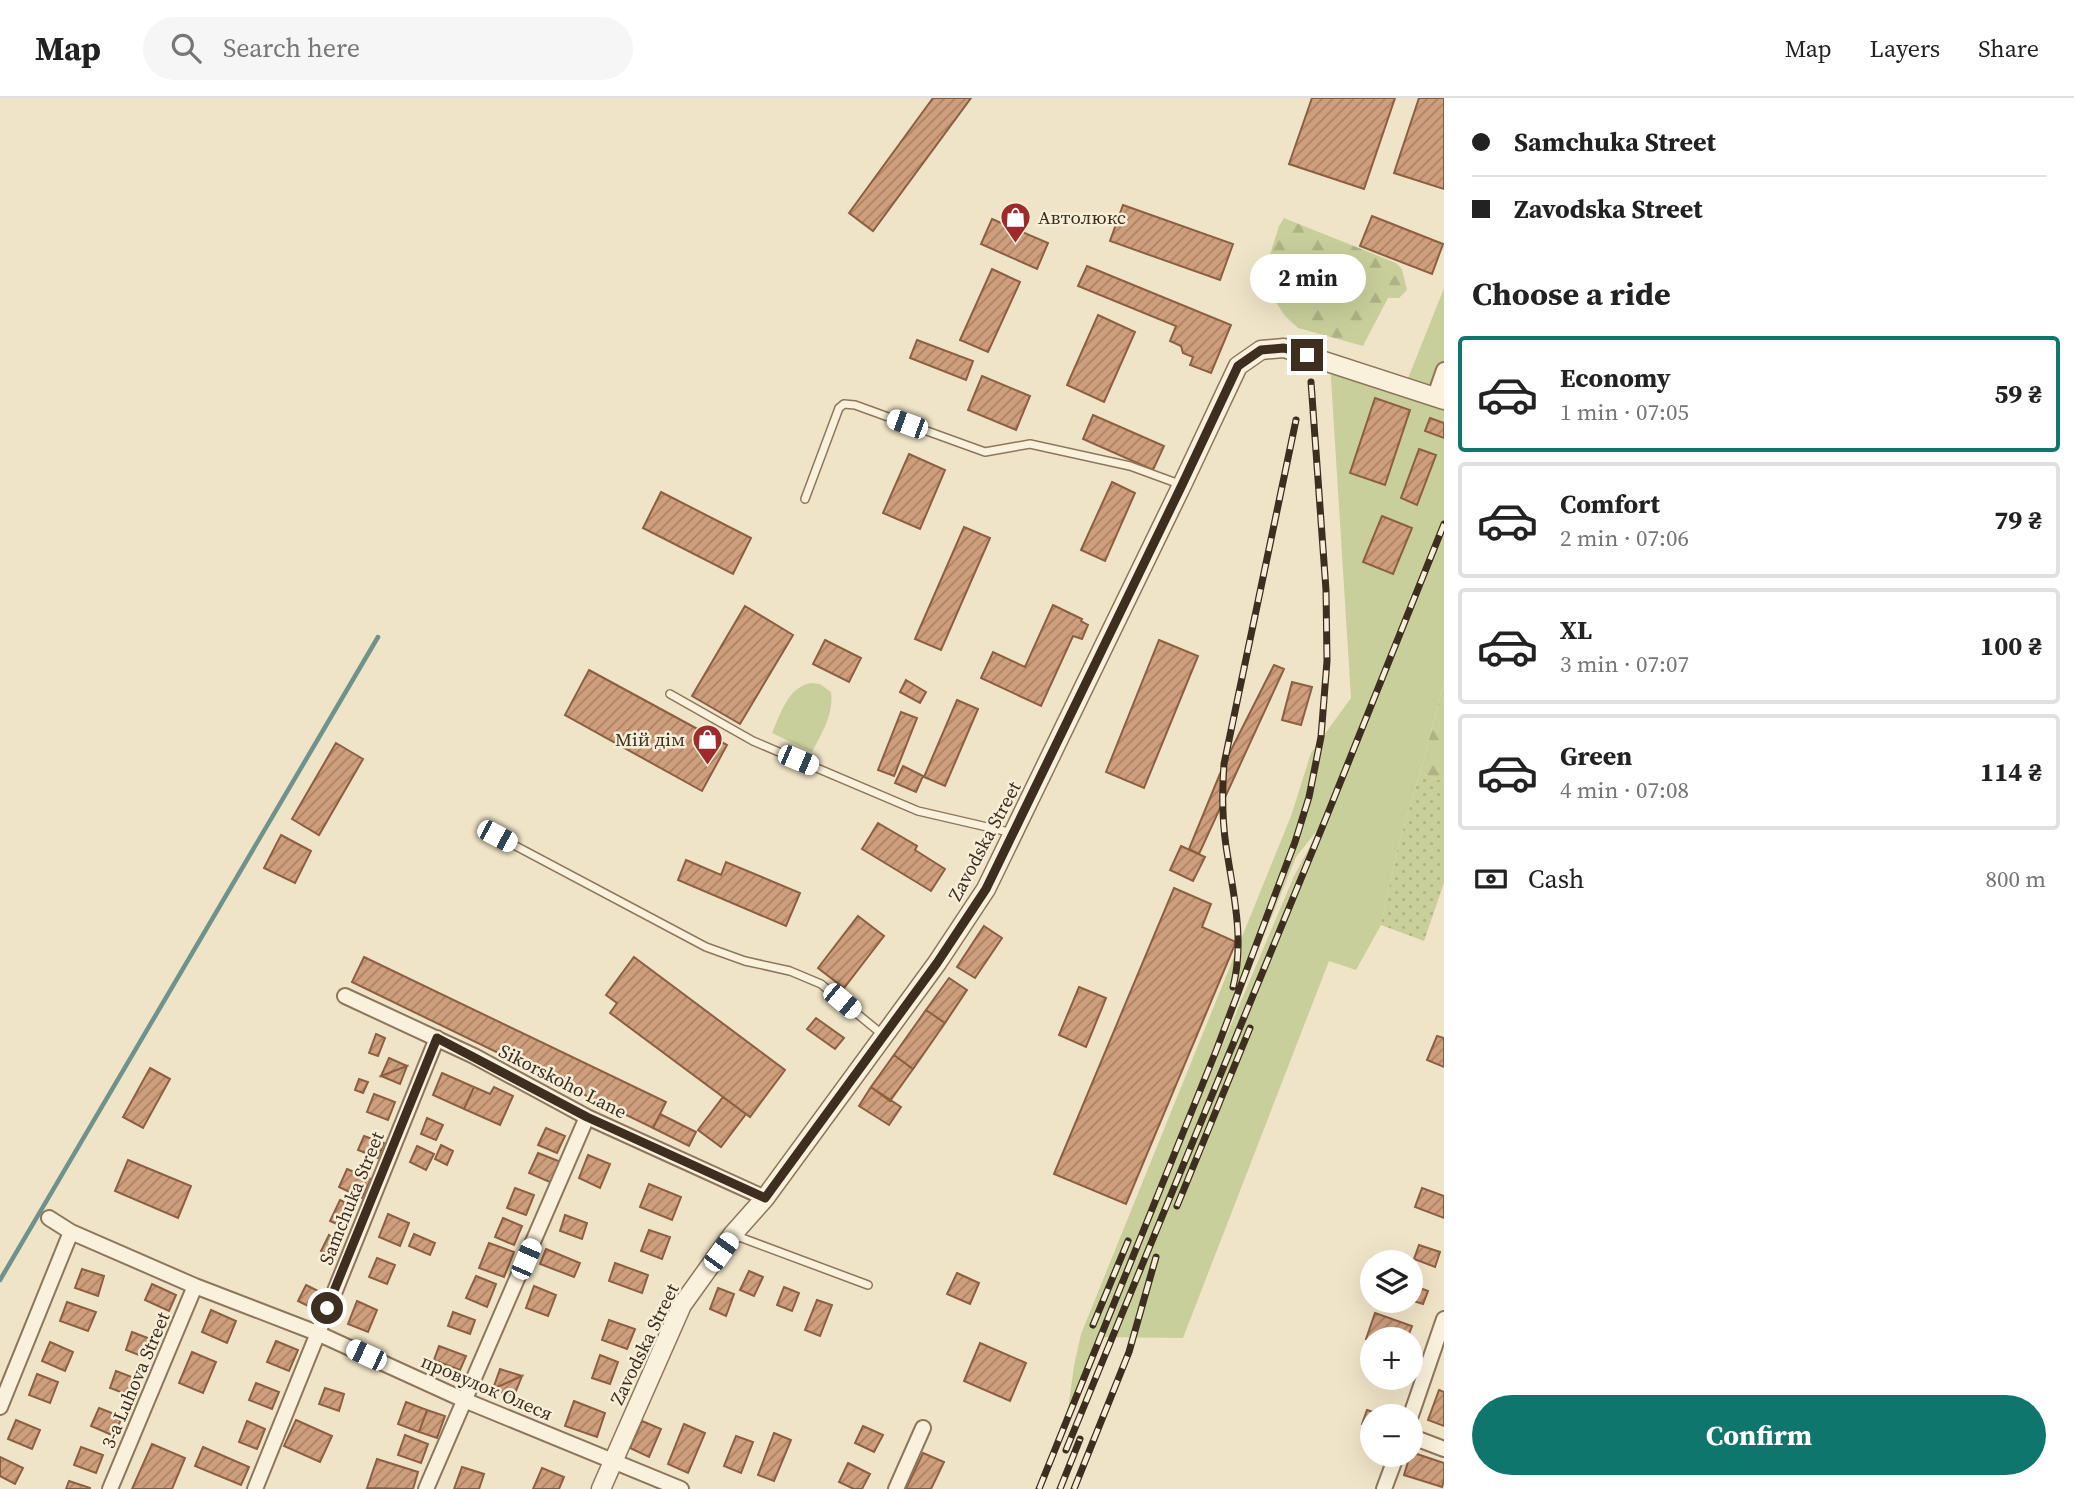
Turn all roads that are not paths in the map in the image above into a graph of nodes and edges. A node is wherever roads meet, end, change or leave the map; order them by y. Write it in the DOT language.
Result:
graph roads {
  1 [pos="1444,370"];
  2 [pos="1439,398"];
  3 [pos="1182,485"];
  4 [pos="805,499"];
  5 [pos="670,694"];
  6 [pos="1014,833"];
  7 [pos="497,836"];
  8 [pos="345,996"];
  9 [pos="884,1036"];
  10 [pos="437,1038"];
  11 [pos="587,1117"];
  12 [pos="765,1198"];
  13 [pos="48,1217"];
  14 [pos="71,1232"];
  15 [pos="733,1234"];
  16 [pos="868,1285"];
  17 [pos="195,1286"];
  18 [pos="1444,1319"];
  19 [pos="317,1333"];
  20 [pos="464,1400"];
  21 [pos="1415,1404"];
  22 [pos="0,1407"];
  23 [pos="923,1428"];
  24 [pos="1423,1441"];
  25 [pos="1444,1449"];
  26 [pos="613,1461"];
  27 [pos="1392,1467"];
  28 [pos="110,1489"];
  29 [pos="256,1489"];
  30 [pos="426,1489"];
  31 [pos="601,1489"];
  32 [pos="681,1489"];
  33 [pos="896,1489"];
  34 [pos="1384,1489"];
  1 -- 2 [label="street"];
  2 -- 3 [label="street, Zavodska Street"];
  3 -- 4 [label="lane"];
  3 -- 6 [label="street, Zavodska Street"];
  5 -- 6 [label="lane"];
  6 -- 9 [label="street, Zavodska Street"];
  7 -- 9 [label="lane"];
  8 -- 10 [label="street, Sikorskoho Lane"];
  9 -- 12 [label="street, Zavodska Street"];
  10 -- 11 [label="street, Sikorskoho Lane"];
  10 -- 19 [label="street, Samchuka Street"];
  11 -- 12 [label="street, Sikorskoho Lane"];
  11 -- 20 [label="street"];
  12 -- 15 [label="street, Zavodska Street"];
  13 -- 14 [label="street, провулок Олеся"];
  14 -- 17 [label="street, провулок Олеся"];
  14 -- 22 [label="street"];
  15 -- 16 [label="lane"];
  15 -- 26 [label="street, Zavodska Street"];
  17 -- 19 [label="street, провулок Олеся"];
  17 -- 28 [label="street, 3-a Luhova Street"];
  18 -- 21 [label="street"];
  19 -- 20 [label="street, провулок Олеся"];
  19 -- 29 [label="street, Samchuka Street"];
  20 -- 26 [label="street, провулок Олеся"];
  20 -- 30 [label="street"];
  23 -- 33 [label="street"];
  24 -- 25 [label="street"];
  26 -- 31 [label="street, Zavodska Street"];
  26 -- 32 [label="street, провулок Олеся"];
  27 -- 34 [label="street"];
}
